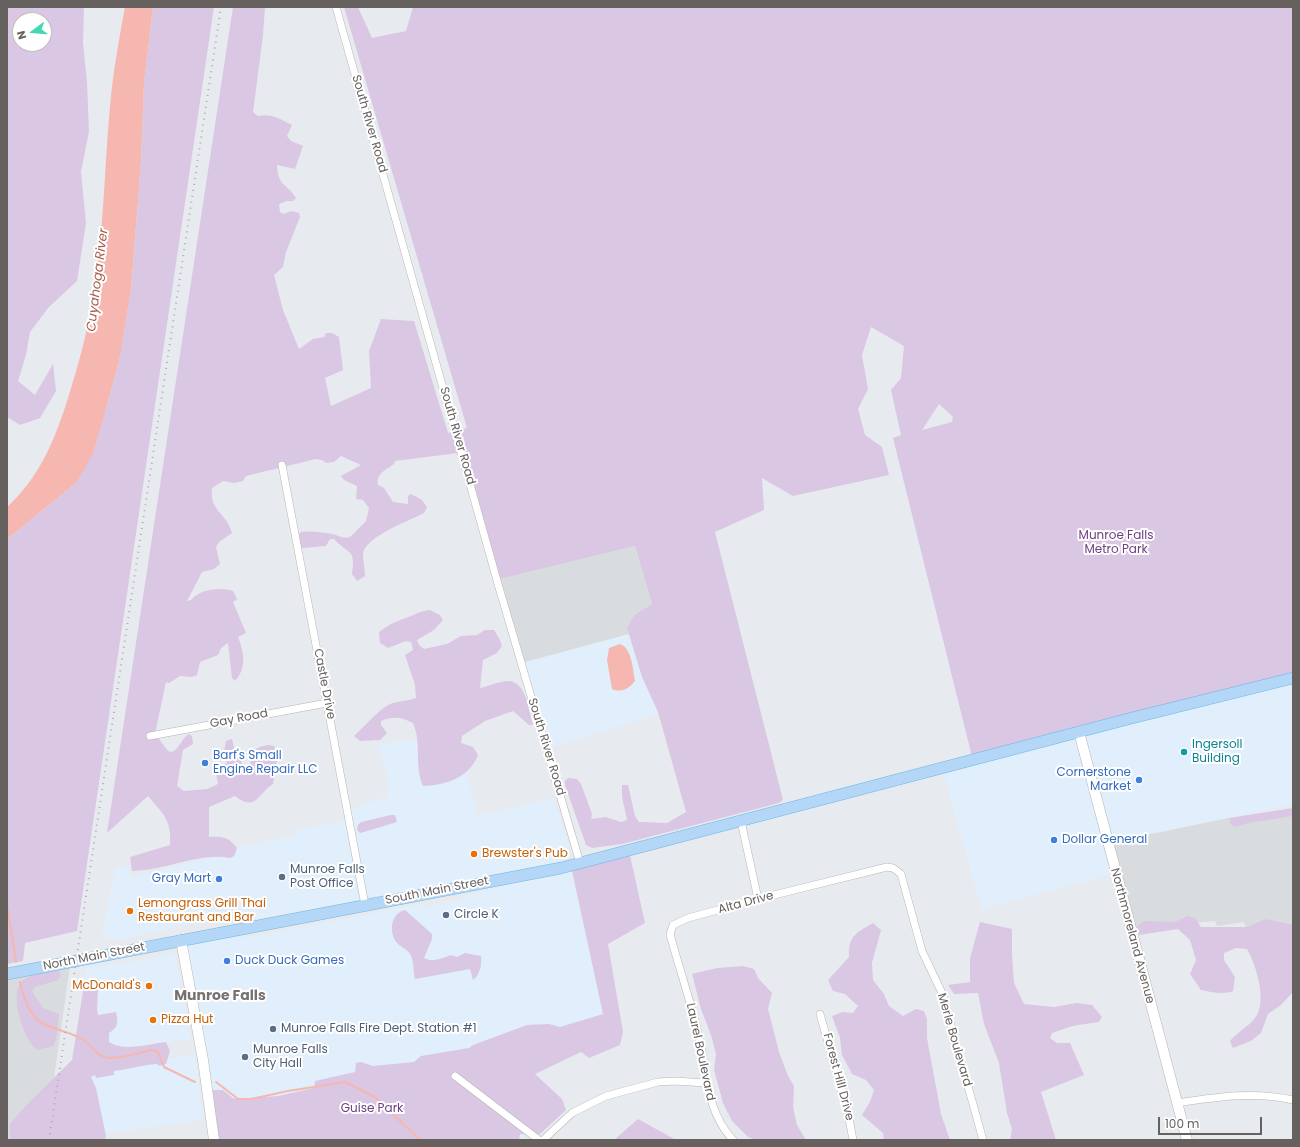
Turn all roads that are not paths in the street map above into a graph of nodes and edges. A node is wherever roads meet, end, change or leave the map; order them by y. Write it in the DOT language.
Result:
graph roads {
  1 [pos="336,7"];
  2 [pos="282,465"];
  3 [pos="1293,678"];
  4 [pos="327,703"];
  5 [pos="1079,732"];
  6 [pos="150,736"];
  7 [pos="741,821"];
  8 [pos="580,863"];
  9 [pos="855,875"];
  10 [pos="758,899"];
  11 [pos="365,905"];
  12 [pos="181,940"];
  13 [pos="677,959"];
  14 [pos="7,974"];
  15 [pos="820,1014"];
  16 [pos="455,1076"];
  17 [pos="706,1083"];
  18 [pos="1293,1100"];
  19 [pos="1177,1103"];
  20 [pos="214,1140"];
  21 [pos="539,1140"];
  22 [pos="543,1140"];
  23 [pos="733,1140"];
  24 [pos="853,1140"];
  25 [pos="983,1140"];
  26 [pos="1187,1140"];
  1 -- 8 [label="street, South River Road"];
  2 -- 4 [label="street, Castle Drive"];
  3 -- 5 [label="main road, South Main Street"];
  4 -- 6 [label="street, Gay Road"];
  4 -- 11 [label="street, Castle Drive"];
  5 -- 7 [label="main road, South Main Street"];
  5 -- 19 [label="street, Northmoreland Avenue"];
  7 -- 8 [label="main road, South Main Street"];
  7 -- 10 [label="street"];
  8 -- 11 [label="main road, South Main Street"];
  9 -- 10 [label="street, Alta Drive"];
  9 -- 25 [label="street, Merle Boulevard"];
  10 -- 13 [label="street, Alta Drive"];
  11 -- 12 [label="main road, South Main Street"];
  12 -- 14 [label="main road, North Main Street"];
  12 -- 20 [label="street"];
  13 -- 17 [label="street, Laurel Boulevard"];
  15 -- 24 [label="street, Forest Hill Drive"];
  16 -- 21 [label="street"];
  17 -- 22 [label="street"];
  17 -- 23 [label="street, Laurel Boulevard"];
  18 -- 19 [label="street"];
  19 -- 26 [label="street, Northmoreland Avenue"];
}
